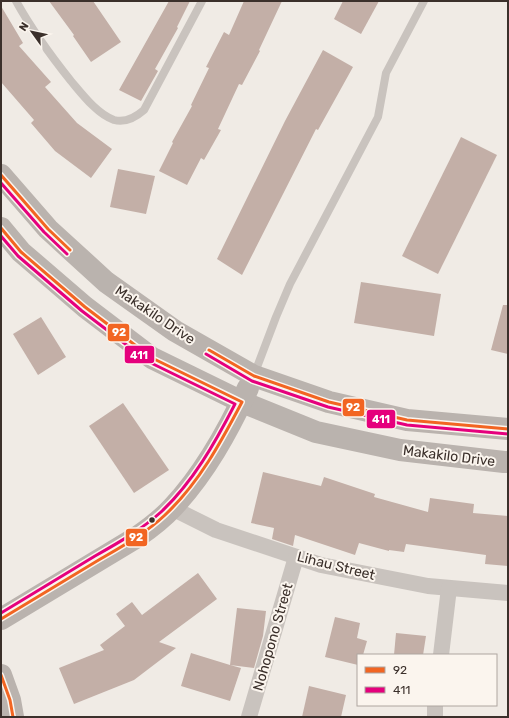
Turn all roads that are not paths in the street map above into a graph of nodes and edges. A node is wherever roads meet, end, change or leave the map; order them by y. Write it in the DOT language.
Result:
graph roads {
  1 [pos="16,1"];
  2 [pos="202,1"];
  3 [pos="424,1"];
  4 [pos="1,175"];
  5 [pos="1,228"];
  6 [pos="254,376"];
  7 [pos="242,402"];
  8 [pos="508,429"];
  9 [pos="508,462"];
  10 [pos="172,508"];
  11 [pos="296,557"];
  12 [pos="449,588"];
  13 [pos="508,593"];
  14 [pos="1,619"];
  15 [pos="441,654"];
  16 [pos="1,676"];
  17 [pos="435,706"];
  18 [pos="13,717"];
  19 [pos="249,717"];
  20 [pos="435,717"];
  1 -- 2 [label="lane"];
  3 -- 6 [label="lane"];
  4 -- 6 [label="main road, Makakilo Drive"];
  5 -- 7 [label="main road, Makakilo Drive"];
  6 -- 7 [label="main road"];
  6 -- 8 [label="main road, Makakilo Drive"];
  7 -- 9 [label="main road, Makakilo Drive"];
  7 -- 10 [label="main road"];
  10 -- 11 [label="street, Lihau Street"];
  10 -- 14 [label="main road"];
  11 -- 12 [label="street, Lihau Street"];
  11 -- 19 [label="street, Nohopono Street"];
  12 -- 13 [label="street, Lihau Street"];
  12 -- 15 [label="street"];
  16 -- 18 [label="main road"];
  17 -- 20 [label="street"];
}
